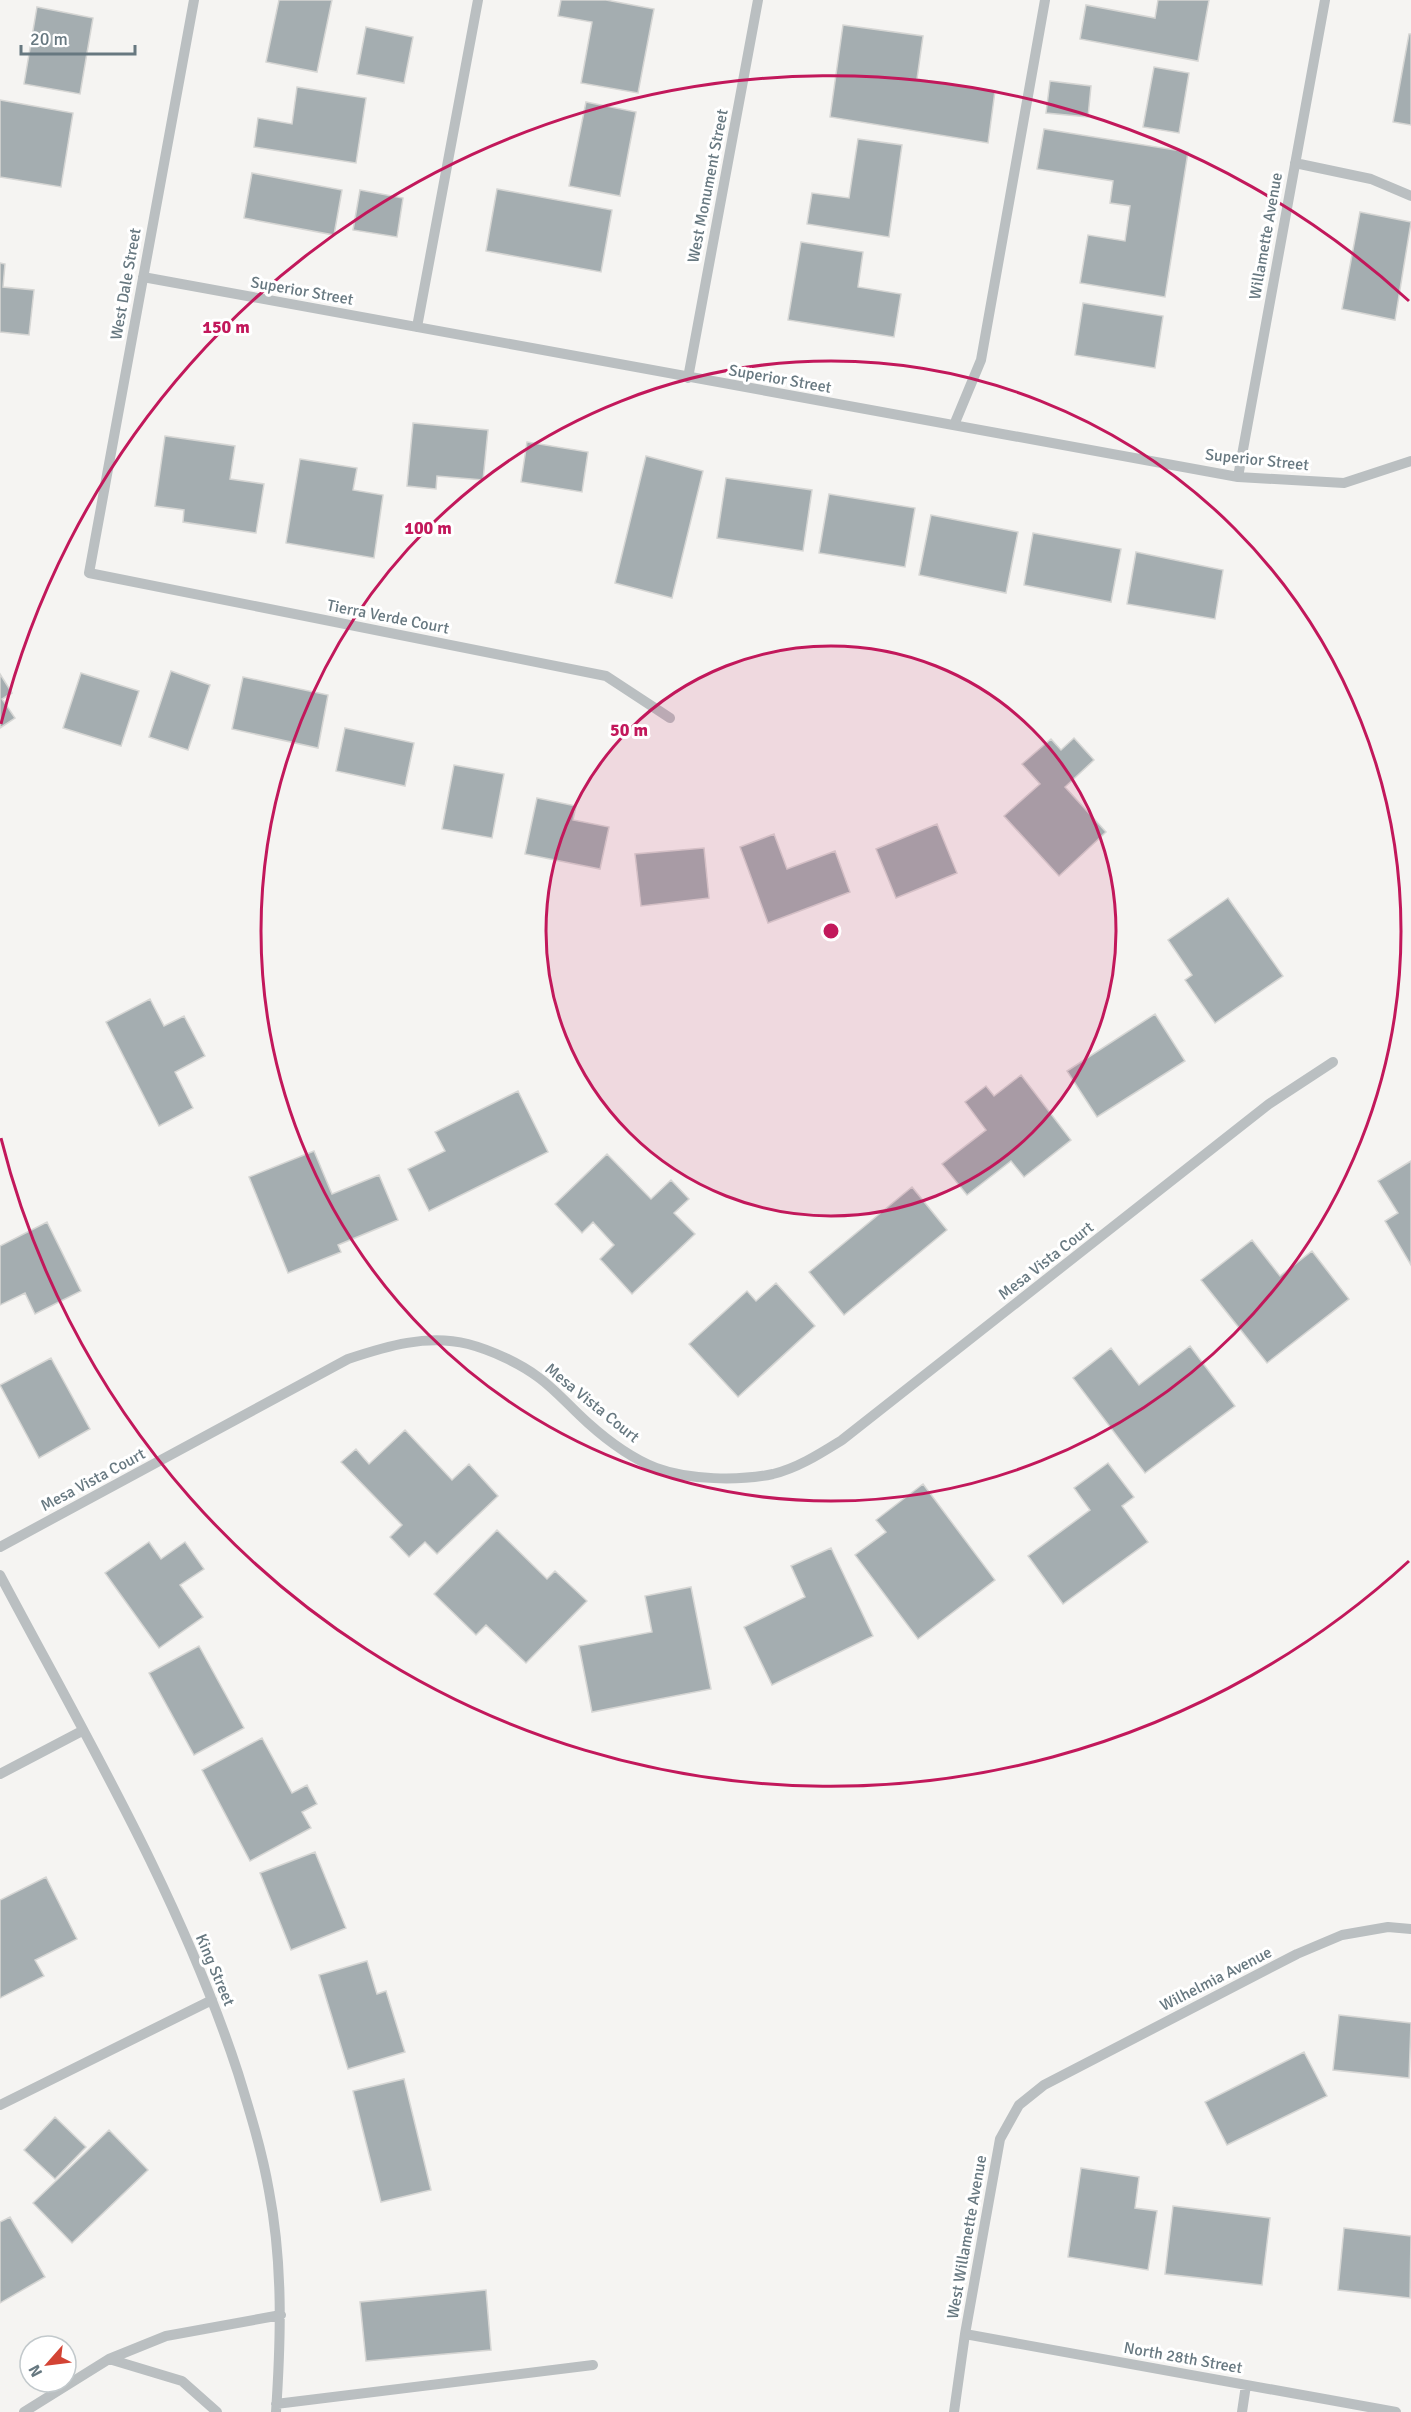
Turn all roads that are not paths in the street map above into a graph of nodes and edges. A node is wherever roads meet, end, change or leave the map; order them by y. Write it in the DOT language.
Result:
graph roads {
  1 [pos="194,0"];
  2 [pos="478,0"];
  3 [pos="758,0"];
  4 [pos="1045,0"];
  5 [pos="1324,0"];
  6 [pos="1295,163"];
  7 [pos="1411,196"];
  8 [pos="143,277"];
  9 [pos="417,327"];
  10 [pos="688,378"];
  11 [pos="954,425"];
  12 [pos="1411,461"];
  13 [pos="1239,477"];
  14 [pos="89,573"];
  15 [pos="670,718"];
  16 [pos="1333,1062"];
  17 [pos="0,1547"];
  18 [pos="0,1575"];
  19 [pos="82,1731"];
  20 [pos="0,1774"];
  21 [pos="1411,1929"];
  22 [pos="212,2000"];
  23 [pos="1044,2085"];
  24 [pos="0,2105"];
  25 [pos="281,2314"];
  26 [pos="965,2334"];
  27 [pos="109,2359"];
  28 [pos="593,2365"];
  29 [pos="1246,2385"];
  30 [pos="276,2408"];
  31 [pos="24,2412"];
  32 [pos="217,2412"];
  33 [pos="955,2412"];
  34 [pos="1242,2412"];
  35 [pos="1396,2412"];
  1 -- 8 [label="street, West Dale Street"];
  2 -- 9 [label="street"];
  3 -- 10 [label="street, West Monument Street"];
  4 -- 11 [label="street"];
  5 -- 6 [label="street, Willamette Avenue"];
  6 -- 7 [label="street"];
  6 -- 13 [label="street, Willamette Avenue"];
  8 -- 9 [label="street, Superior Street"];
  8 -- 14 [label="street, West Dale Street"];
  9 -- 10 [label="street, Superior Street"];
  10 -- 11 [label="street, Superior Street"];
  11 -- 13 [label="street, Superior Street"];
  12 -- 13 [label="street, Superior Street"];
  14 -- 15 [label="street, Tierra Verde Court"];
  16 -- 17 [label="street, Mesa Vista Court"];
  18 -- 19 [label="street, King Street"];
  19 -- 20 [label="street"];
  19 -- 22 [label="street, King Street"];
  21 -- 23 [label="street, Wilhelmia Avenue"];
  22 -- 24 [label="street"];
  22 -- 25 [label="street, King Street"];
  23 -- 26 [label="street, West Willamette Avenue"];
  25 -- 27 [label="street"];
  25 -- 30 [label="street, King Street"];
  26 -- 29 [label="street, North 28th Street"];
  26 -- 33 [label="street, West Willamette Avenue"];
  27 -- 31 [label="street"];
  27 -- 32 [label="street"];
  28 -- 30 [label="street"];
  29 -- 34 [label="street"];
  29 -- 35 [label="street, North 28th Street"];
}
